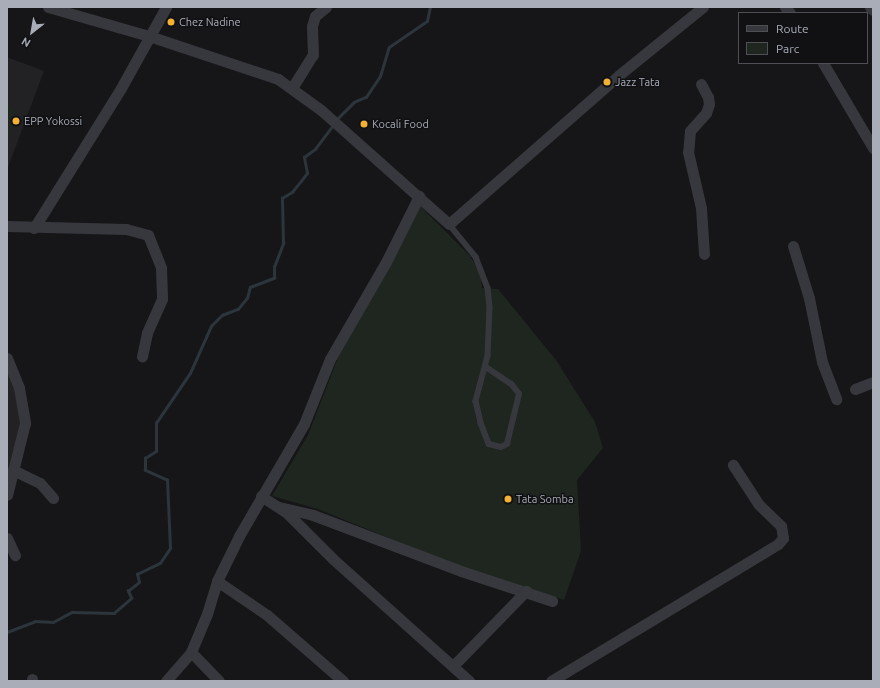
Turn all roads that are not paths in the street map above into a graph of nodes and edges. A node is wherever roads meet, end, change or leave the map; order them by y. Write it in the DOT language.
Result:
graph roads {
  1 [pos="48,7"];
  2 [pos="166,7"];
  3 [pos="326,7"];
  4 [pos="703,7"];
  5 [pos="870,7"];
  6 [pos="62,9"];
  7 [pos="873,10"];
  8 [pos="150,36"];
  9 [pos="824,64"];
  10 [pos="701,84"];
  11 [pos="292,88"];
  12 [pos="873,148"];
  13 [pos="419,196"];
  14 [pos="450,224"];
  15 [pos="7,226"];
  16 [pos="34,228"];
  17 [pos="793,246"];
  18 [pos="704,254"];
  19 [pos="142,356"];
  20 [pos="7,358"];
  21 [pos="487,368"];
  22 [pos="873,382"];
  23 [pos="855,389"];
  24 [pos="836,399"];
  25 [pos="733,465"];
  26 [pos="13,470"];
  27 [pos="7,495"];
  28 [pos="262,496"];
  29 [pos="53,498"];
  30 [pos="279,507"];
  31 [pos="7,538"];
  32 [pos="15,555"];
  33 [pos="217,582"];
  34 [pos="526,591"];
  35 [pos="552,601"];
  36 [pos="191,652"];
  37 [pos="453,666"];
  38 [pos="166,681"];
  39 [pos="219,681"];
  40 [pos="343,681"];
  41 [pos="469,681"];
  42 [pos="551,681"];
  1 -- 6 [label="street"];
  2 -- 8 [label="street"];
  3 -- 11 [label="street"];
  4 -- 14 [label="street"];
  5 -- 7 [label="street"];
  6 -- 8 [label="street"];
  8 -- 11 [label="street"];
  8 -- 16 [label="street"];
  9 -- 12 [label="street"];
  10 -- 18 [label="street"];
  11 -- 13 [label="street"];
  13 -- 14 [label="street"];
  13 -- 28 [label="street"];
  14 -- 21 [label="lane"];
  15 -- 16 [label="street"];
  16 -- 19 [label="street"];
  17 -- 24 [label="street"];
  20 -- 26 [label="street"];
  21 -- 21 [label="lane"];
  22 -- 23 [label="street"];
  25 -- 42 [label="street"];
  26 -- 27 [label="street"];
  26 -- 29 [label="street"];
  28 -- 30 [label="street"];
  28 -- 33 [label="street"];
  30 -- 34 [label="street"];
  30 -- 37 [label="street"];
  31 -- 32 [label="street"];
  33 -- 36 [label="street"];
  33 -- 40 [label="street"];
  34 -- 35 [label="street"];
  34 -- 37 [label="street"];
  36 -- 38 [label="street"];
  36 -- 39 [label="street"];
  37 -- 41 [label="street"];
}
